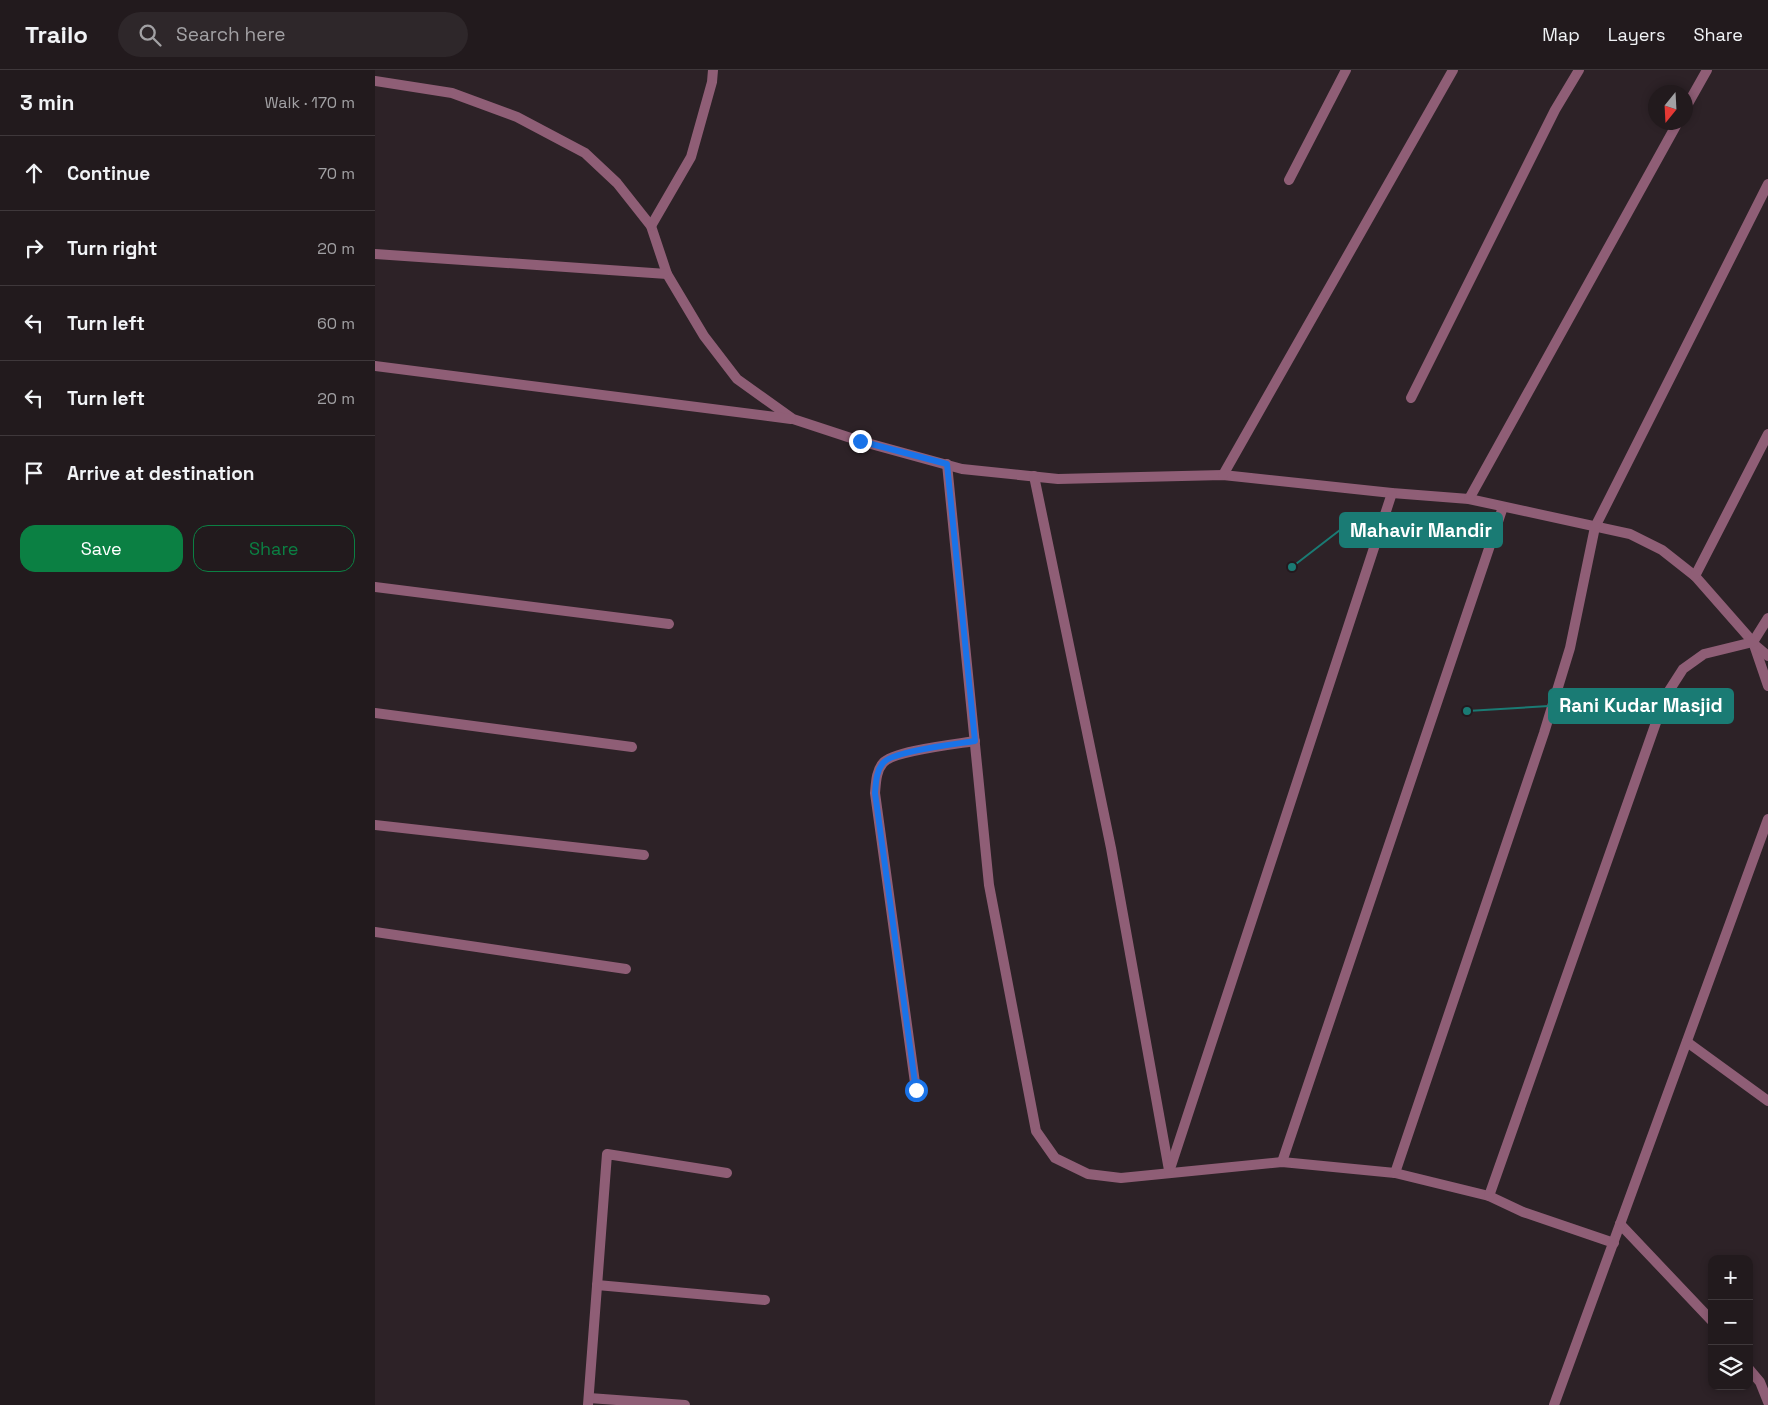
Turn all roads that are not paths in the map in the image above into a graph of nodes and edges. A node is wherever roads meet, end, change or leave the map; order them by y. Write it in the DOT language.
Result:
graph roads {
  1 [pos="713,70"];
  2 [pos="1346,70"];
  3 [pos="1453,70"];
  4 [pos="1579,70"];
  5 [pos="1707,70"];
  6 [pos="375,81"];
  7 [pos="1693,95"];
  8 [pos="1674,130"];
  9 [pos="1289,180"];
  10 [pos="1768,184"];
  11 [pos="651,226"];
  12 [pos="375,254"];
  13 [pos="667,274"];
  14 [pos="375,366"];
  15 [pos="1411,398"];
  16 [pos="793,419"];
  17 [pos="1768,434"];
  18 [pos="947,464"];
  19 [pos="1223,475"];
  20 [pos="1034,476"];
  21 [pos="1392,493"];
  22 [pos="1469,499"];
  23 [pos="1503,507"];
  24 [pos="1595,527"];
  25 [pos="1695,576"];
  26 [pos="375,587"];
  27 [pos="1768,618"];
  28 [pos="669,624"];
  29 [pos="1753,642"];
  30 [pos="1768,656"];
  31 [pos="1768,686"];
  32 [pos="375,713"];
  33 [pos="975,741"];
  34 [pos="632,747"];
  35 [pos="1768,819"];
  36 [pos="375,825"];
  37 [pos="644,854"];
  38 [pos="375,932"];
  39 [pos="626,970"];
  40 [pos="1687,1042"];
  41 [pos="916,1090"];
  42 [pos="1768,1101"];
  43 [pos="1281,1162"];
  44 [pos="1169,1172"];
  45 [pos="727,1173"];
  46 [pos="1395,1173"];
  47 [pos="1489,1196"];
  48 [pos="1620,1224"];
  49 [pos="1614,1243"];
  50 [pos="597,1286"];
  51 [pos="765,1300"];
  52 [pos="1708,1317"];
  53 [pos="1753,1373"];
  54 [pos="588,1401"];
  55 [pos="1768,1402"];
  56 [pos="685,1405"];
  57 [pos="1554,1405"];
  1 -- 11 [label="street"];
  2 -- 9 [label="street"];
  3 -- 19 [label="street"];
  4 -- 15 [label="street"];
  5 -- 7 [label="street"];
  6 -- 11 [label="street"];
  8 -- 22 [label="street"];
  10 -- 24 [label="street"];
  11 -- 13 [label="street"];
  12 -- 13 [label="street"];
  13 -- 16 [label="street"];
  14 -- 16 [label="street"];
  16 -- 18 [label="street"];
  17 -- 25 [label="street"];
  18 -- 20 [label="street"];
  18 -- 33 [label="street"];
  19 -- 20 [label="street"];
  19 -- 21 [label="street"];
  20 -- 44 [label="street"];
  21 -- 22 [label="street"];
  21 -- 44 [label="street"];
  22 -- 23 [label="street"];
  23 -- 24 [label="street"];
  23 -- 43 [label="street"];
  24 -- 25 [label="street"];
  24 -- 46 [label="street"];
  25 -- 29 [label="street"];
  26 -- 28 [label="street"];
  27 -- 29 [label="street"];
  29 -- 30 [label="street"];
  29 -- 31 [label="street"];
  29 -- 47 [label="street"];
  32 -- 34 [label="street"];
  33 -- 41 [label="street"];
  33 -- 44 [label="street"];
  35 -- 40 [label="street"];
  36 -- 37 [label="street"];
  38 -- 39 [label="street"];
  40 -- 42 [label="street"];
  40 -- 48 [label="street"];
  43 -- 44 [label="street"];
  43 -- 46 [label="street"];
  45 -- 50 [label="street"];
  46 -- 47 [label="street"];
  47 -- 49 [label="street"];
  48 -- 49 [label="street"];
  48 -- 52 [label="street"];
  49 -- 57 [label="street"];
  50 -- 51 [label="street"];
  50 -- 54 [label="street"];
  53 -- 55 [label="street"];
  54 -- 56 [label="street"];
}
